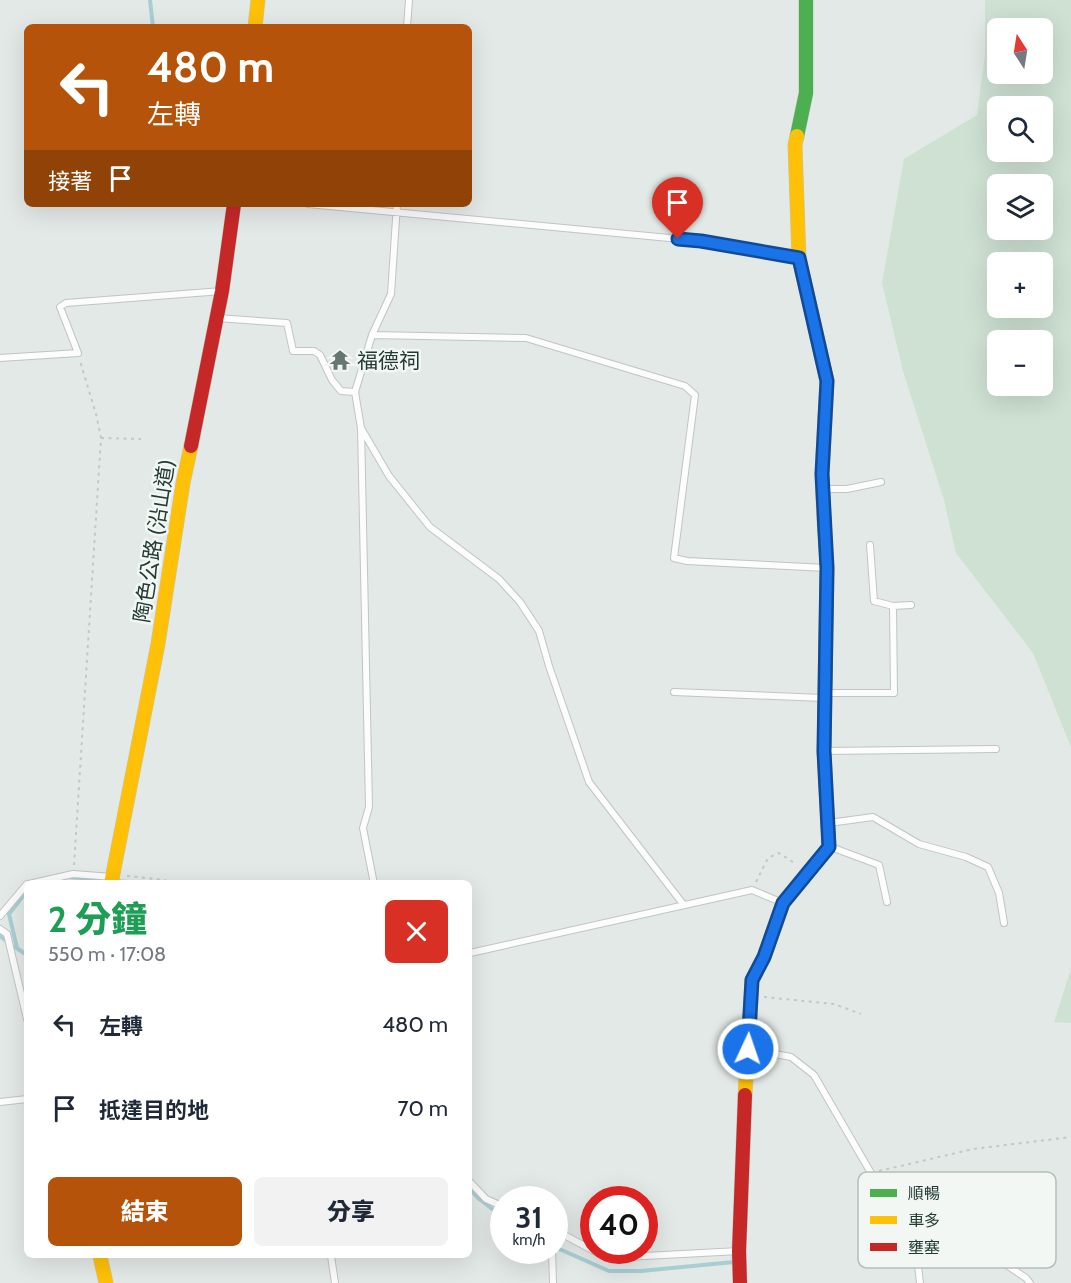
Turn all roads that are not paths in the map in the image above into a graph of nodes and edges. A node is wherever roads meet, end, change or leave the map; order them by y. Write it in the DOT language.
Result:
graph roads {
  1 [pos="258,0"];
  2 [pos="409,0"];
  3 [pos="806,0"];
  4 [pos="255,24"];
  5 [pos="407,24"];
  6 [pos="234,207"];
  7 [pos="341,207"];
  8 [pos="397,207"];
  9 [pos="397,212"];
  10 [pos="799,258"];
  11 [pos="222,291"];
  12 [pos="217,318"];
  13 [pos="372,335"];
  14 [pos="0,358"];
  15 [pos="355,392"];
  16 [pos="361,428"];
  17 [pos="881,482"];
  18 [pos="823,489"];
  19 [pos="870,544"];
  20 [pos="827,568"];
  21 [pos="911,605"];
  22 [pos="893,606"];
  23 [pos="674,692"];
  24 [pos="824,695"];
  25 [pos="996,749"];
  26 [pos="824,751"];
  27 [pos="828,823"];
  28 [pos="829,847"];
  29 [pos="46,880"];
  30 [pos="112,880"];
  31 [pos="373,880"];
  32 [pos="24,889"];
  33 [pos="886,902"];
  34 [pos="783,903"];
  35 [pos="683,904"];
  36 [pos="0,916"];
  37 [pos="1004,923"];
  38 [pos="0,929"];
  39 [pos="472,953"];
  40 [pos="24,1007"];
  41 [pos="748,1049"];
  42 [pos="24,1099"];
  43 [pos="0,1102"];
  44 [pos="870,1172"];
  45 [pos="472,1184"];
  46 [pos="490,1201"];
  47 [pos="739,1251"];
  48 [pos="658,1255"];
  49 [pos="100,1258"];
  50 [pos="331,1258"];
  51 [pos="552,1264"];
  52 [pos="918,1268"];
  53 [pos="1012,1268"];
  54 [pos="105,1283"];
  55 [pos="335,1283"];
  56 [pos="553,1283"];
  57 [pos="740,1283"];
  58 [pos="920,1283"];
  59 [pos="1030,1283"];
  1 -- 4 [label="street"];
  2 -- 5 [label="lane"];
  3 -- 10 [label="street"];
  6 -- 11 [label="street, 陶色公路 (沿山道)"];
  7 -- 9 [label="lane"];
  8 -- 9 [label="lane"];
  9 -- 10 [label="lane"];
  9 -- 13 [label="lane"];
  10 -- 18 [label="street"];
  11 -- 12 [label="street, 陶色公路 (沿山道)"];
  11 -- 14 [label="lane"];
  12 -- 15 [label="lane"];
  12 -- 30 [label="street, 陶色公路 (沿山道)"];
  13 -- 15 [label="lane"];
  13 -- 20 [label="lane"];
  15 -- 16 [label="lane"];
  16 -- 31 [label="lane"];
  16 -- 35 [label="lane"];
  17 -- 18 [label="lane"];
  18 -- 20 [label="street"];
  19 -- 22 [label="lane"];
  20 -- 24 [label="street"];
  21 -- 22 [label="lane"];
  22 -- 24 [label="lane"];
  23 -- 24 [label="lane"];
  24 -- 26 [label="street"];
  25 -- 26 [label="lane"];
  26 -- 27 [label="street"];
  27 -- 28 [label="street"];
  27 -- 37 [label="lane"];
  28 -- 33 [label="lane"];
  28 -- 34 [label="street"];
  29 -- 30 [label="lane"];
  32 -- 36 [label="lane"];
  34 -- 35 [label="lane"];
  34 -- 41 [label="street"];
  35 -- 39 [label="lane"];
  38 -- 40 [label="lane"];
  41 -- 44 [label="lane"];
  41 -- 47 [label="street"];
  42 -- 43 [label="lane"];
  45 -- 46 [label="lane"];
  47 -- 48 [label="lane"];
  47 -- 57 [label="street"];
  49 -- 54 [label="street"];
  50 -- 55 [label="lane"];
  51 -- 56 [label="lane"];
  52 -- 58 [label="lane"];
  53 -- 59 [label="lane"];
}
